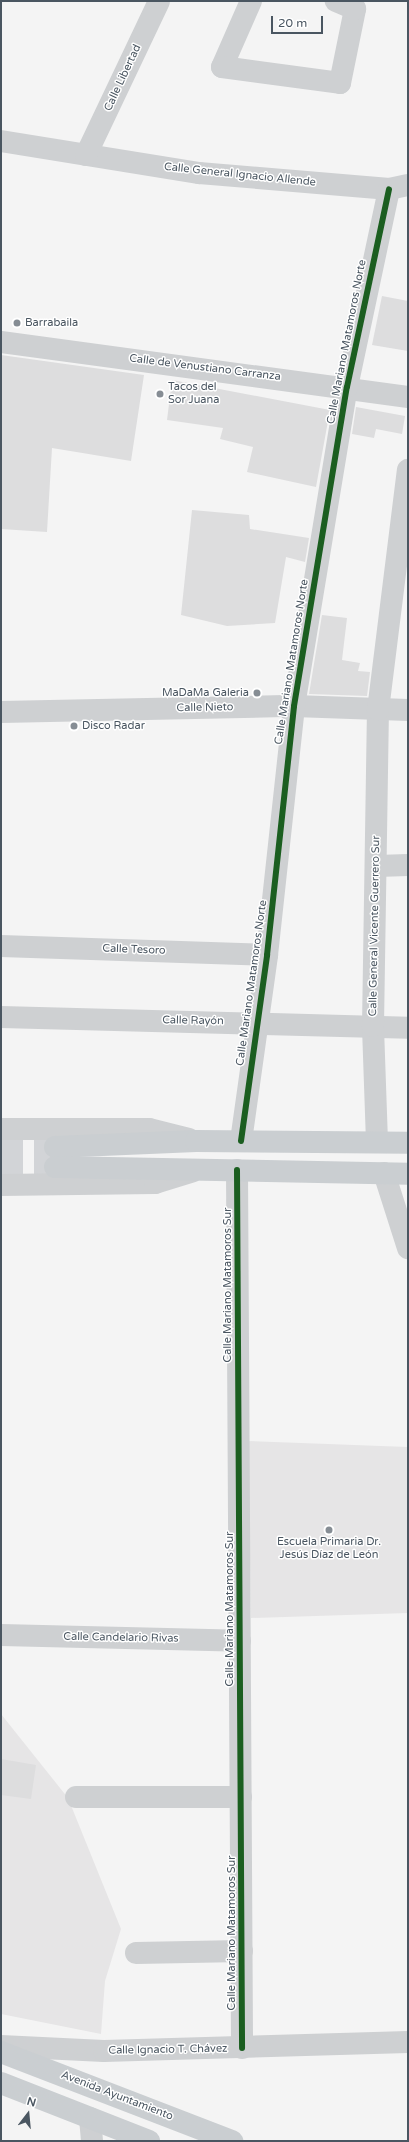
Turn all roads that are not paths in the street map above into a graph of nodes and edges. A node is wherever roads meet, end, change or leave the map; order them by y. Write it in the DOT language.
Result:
graph roads {
  1 [pos="159,1"];
  2 [pos="251,1"];
  3 [pos="336,1"];
  4 [pos="1,140"];
  5 [pos="86,155"];
  6 [pos="399,187"];
  7 [pos="1,342"];
  8 [pos="347,387"];
  9 [pos="408,397"];
  10 [pos="408,470"];
  11 [pos="294,706"];
  12 [pos="378,710"];
  13 [pos="408,710"];
  14 [pos="1,712"];
  15 [pos="408,864"];
  16 [pos="377,866"];
  17 [pos="1,946"];
  18 [pos="267,955"];
  19 [pos="1,1017"];
  20 [pos="257,1023"];
  21 [pos="373,1026"];
  22 [pos="408,1028"];
  23 [pos="1,1129"];
  24 [pos="196,1141"];
  25 [pos="241,1141"];
  26 [pos="377,1142"];
  27 [pos="408,1143"];
  28 [pos="200,1170"];
  29 [pos="237,1170"];
  30 [pos="384,1173"];
  31 [pos="408,1174"];
  32 [pos="1,1185"];
  33 [pos="408,1248"];
  34 [pos="1,1635"];
  35 [pos="240,1641"];
  36 [pos="76,1797"];
  37 [pos="241,1797"];
  38 [pos="242,1951"];
  39 [pos="136,1953"];
  40 [pos="408,2042"];
  41 [pos="1,2046"];
  42 [pos="242,2048"];
  43 [pos="1,2052"];
  44 [pos="1,2083"];
  45 [pos="90,2118"];
  46 [pos="92,2141"];
  47 [pos="149,2141"];
  48 [pos="232,2141"];
  1 -- 5 [label="street, Calle Libertad"];
  2 -- 3 [label="street"];
  4 -- 5 [label="street, Calle General Ignacio Allende"];
  5 -- 6 [label="street, Calle General Ignacio Allende"];
  6 -- 8 [label="street, Calle Mariano Matamoros Norte"];
  7 -- 8 [label="street, Calle de Venustiano Carranza"];
  8 -- 9 [label="street, Calle de Venustiano Carranza"];
  8 -- 11 [label="street, Calle Mariano Matamoros Norte"];
  10 -- 12 [label="street, Calle General Vicente Guerrero Sur"];
  11 -- 12 [label="street, Calle Nieto"];
  11 -- 14 [label="street, Calle Nieto"];
  11 -- 18 [label="street, Calle Mariano Matamoros Norte"];
  12 -- 13 [label="street, Calle Nieto"];
  12 -- 16 [label="street, Calle General Vicente Guerrero Sur"];
  15 -- 16 [label="street"];
  16 -- 21 [label="street, Calle General Vicente Guerrero Sur"];
  17 -- 18 [label="street, Calle Tesoro"];
  18 -- 20 [label="street, Calle Mariano Matamoros Norte"];
  19 -- 20 [label="street, Calle Rayón"];
  20 -- 21 [label="street, Calle Rayón"];
  20 -- 25 [label="street, Calle Mariano Matamoros Norte"];
  21 -- 22 [label="street, Calle Rayón"];
  21 -- 26 [label="street, Calle General Vicente Guerrero Sur"];
  23 -- 24 [label="street"];
  24 -- 25 [label="main road"];
  24 -- 28 [label="main road"];
  25 -- 26 [label="main road"];
  26 -- 27 [label="main road"];
  28 -- 29 [label="main road"];
  28 -- 32 [label="street"];
  29 -- 30 [label="main road"];
  29 -- 35 [label="street, Calle Mariano Matamoros Sur"];
  30 -- 31 [label="main road"];
  30 -- 33 [label="street"];
  34 -- 35 [label="street, Calle Candelario Rivas"];
  35 -- 37 [label="street, Calle Mariano Matamoros Sur"];
  36 -- 37 [label="street"];
  37 -- 38 [label="street, Calle Mariano Matamoros Sur"];
  38 -- 39 [label="street"];
  38 -- 42 [label="street, Calle Mariano Matamoros Sur"];
  40 -- 42 [label="street, Calle Ignacio T. Chávez"];
  41 -- 42 [label="street, Calle Ignacio T. Chávez"];
  43 -- 48 [label="main road, Avenida Ayuntamiento"];
  44 -- 45 [label="main road"];
  45 -- 46 [label="street"];
  45 -- 47 [label="main road"];
}
